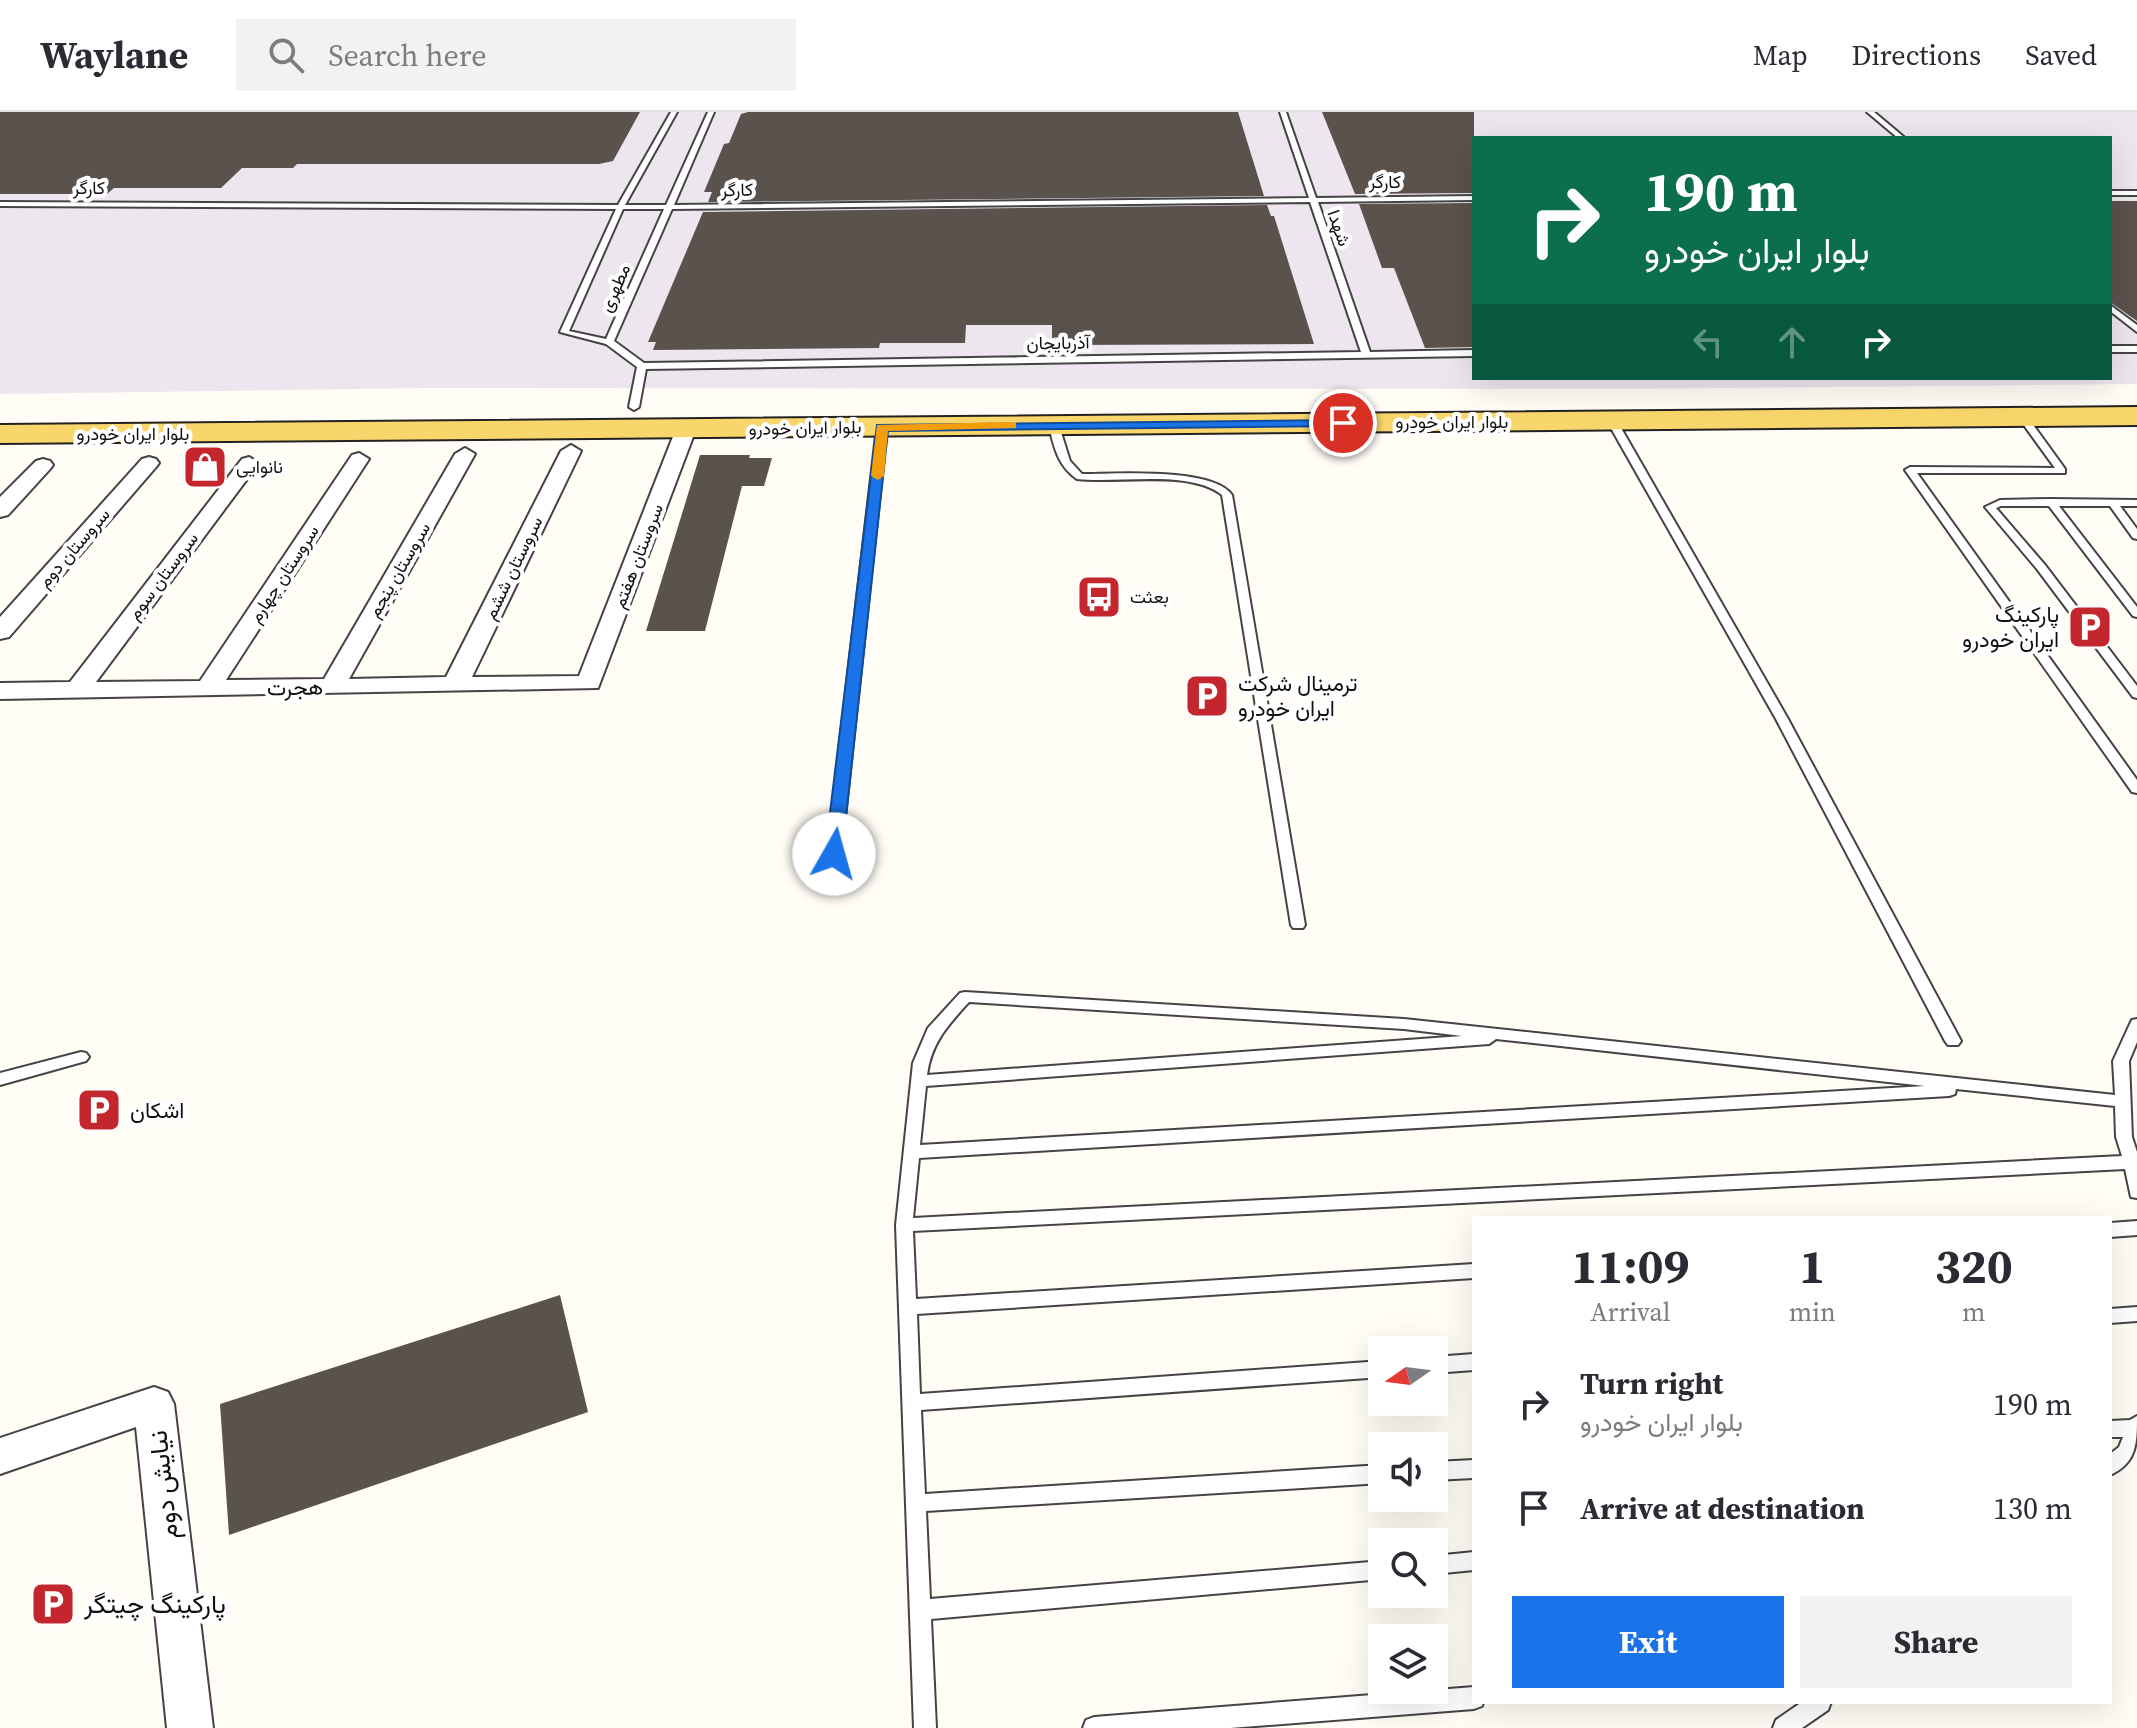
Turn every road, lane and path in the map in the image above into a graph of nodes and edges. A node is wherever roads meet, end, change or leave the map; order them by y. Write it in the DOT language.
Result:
graph roads {
  1 [pos="674,112"];
  2 [pos="711,112"];
  3 [pos="1283,112"];
  4 [pos="1870,112"];
  5 [pos="1900,136"];
  6 [pos="2112,193"];
  7 [pos="2137,193"];
  8 [pos="1472,198"];
  9 [pos="1312,199"];
  10 [pos="0,204"];
  11 [pos="621,206"];
  12 [pos="669,207"];
  13 [pos="2112,309"];
  14 [pos="2137,329"];
  15 [pos="609,342"];
  16 [pos="2112,349"];
  17 [pos="2137,349"];
  18 [pos="1366,353"];
  19 [pos="1472,353"];
  20 [pos="642,366"];
  21 [pos="2137,394"];
  22 [pos="634,407"];
  23 [pos="0,410"];
  24 [pos="1316,412"];
  25 [pos="1388,412"];
  26 [pos="2137,416"];
  27 [pos="2023,417"];
  28 [pos="1612,421"];
  29 [pos="1054,426"];
  30 [pos="882,427"];
  31 [pos="686,429"];
  32 [pos="0,434"];
  33 [pos="571,451"];
  34 [pos="465,454"];
  35 [pos="359,459"];
  36 [pos="149,463"];
  37 [pos="249,463"];
  38 [pos="43,465"];
  39 [pos="2051,502"];
  40 [pos="2113,503"];
  41 [pos="2137,503"];
  42 [pos="0,510"];
  43 [pos="2137,536"];
  44 [pos="2137,614"];
  45 [pos="0,632"];
  46 [pos="589,683"];
  47 [pos="455,685"];
  48 [pos="332,687"];
  49 [pos="208,688"];
  50 [pos="77,690"];
  51 [pos="0,691"];
  52 [pos="2137,694"];
  53 [pos="2137,789"];
  54 [pos="834,854"];
  55 [pos="1298,925"];
  56 [pos="2137,1024"];
  57 [pos="1526,1037"];
  58 [pos="1953,1041"];
  59 [pos="81,1057"];
  60 [pos="0,1079"];
  61 [pos="919,1081"];
  62 [pos="1992,1087"];
  63 [pos="2120,1101"];
  64 [pos="911,1152"];
  65 [pos="2132,1162"];
  66 [pos="2137,1192"];
  67 [pos="904,1225"];
  68 [pos="2137,1228"];
  69 [pos="2112,1230"];
  70 [pos="1472,1271"];
  71 [pos="907,1307"];
  72 [pos="2137,1314"];
  73 [pos="2112,1316"];
  74 [pos="1472,1362"];
  75 [pos="1448,1364"];
  76 [pos="1368,1370"];
  77 [pos="912,1403"];
  78 [pos="2136,1426"];
  79 [pos="2112,1429"];
  80 [pos="0,1456"];
  81 [pos="2112,1464"];
  82 [pos="1472,1469"];
  83 [pos="1448,1470"];
  84 [pos="1368,1475"];
  85 [pos="916,1503"];
  86 [pos="1472,1561"];
  87 [pos="1448,1564"];
  88 [pos="1368,1571"];
  89 [pos="920,1610"];
  90 [pos="1472,1698"];
  91 [pos="1817,1704"];
  92 [pos="190,1728"];
  93 [pos="925,1728"];
  94 [pos="1094,1728"];
  95 [pos="1784,1728"];
  1 -- 11 [label="lane, مطهری"];
  2 -- 12 [label="lane, مطهری"];
  3 -- 9 [label="lane, شهدا"];
  4 -- 5 [label="lane"];
  6 -- 7 [label="lane"];
  8 -- 9 [label="lane, کارگر"];
  9 -- 12 [label="lane, کارگر"];
  9 -- 18 [label="lane, شهدا"];
  10 -- 11 [label="lane, کارگر"];
  11 -- 12 [label="lane, کارگر"];
  11 -- 15 [label="lane, مطهری"];
  12 -- 15 [label="lane, مطهری"];
  13 -- 14 [label="lane"];
  15 -- 20 [label="lane"];
  16 -- 17 [label="lane"];
  18 -- 19 [label="lane, آذربایجان"];
  18 -- 20 [label="lane, آذربایجان"];
  20 -- 22 [label="lane"];
  21 -- 25 [label="main road, بلوار ایران خودرو"];
  22 -- 23 [label="main road, بلوار ایران خودرو"];
  22 -- 24 [label="main road, بلوار ایران خودرو"];
  24 -- 25 [label="main road, بلوار ایران خودرو"];
  24 -- 29 [label="main road, بلوار ایران خودرو"];
  25 -- 28 [label="main road, بلوار ایران خودرو"];
  26 -- 27 [label="main road, بلوار ایران خودرو"];
  27 -- 28 [label="main road, بلوار ایران خودرو"];
  27 -- 53 [label="lane"];
  28 -- 58 [label="lane"];
  29 -- 30 [label="main road, بلوار ایران خودرو"];
  29 -- 55 [label="lane"];
  30 -- 31 [label="main road, بلوار ایران خودرو"];
  30 -- 54 [label="lane"];
  31 -- 32 [label="main road, بلوار ایران خودرو"];
  31 -- 46 [label="street, سروستان هفتم"];
  33 -- 47 [label="street, سروستان ششم"];
  34 -- 48 [label="street, سروستان پنجم"];
  35 -- 49 [label="street, سروستان چهارم"];
  36 -- 45 [label="street, سروستان دوم"];
  37 -- 50 [label="street, سروستان سوم"];
  38 -- 42 [label="street"];
  39 -- 40 [label="lane"];
  39 -- 44 [label="lane"];
  39 -- 52 [label="lane"];
  40 -- 41 [label="lane"];
  40 -- 43 [label="lane"];
  46 -- 47 [label="street, هجرت"];
  47 -- 48 [label="street, هجرت"];
  48 -- 49 [label="street, هجرت"];
  49 -- 50 [label="street, هجرت"];
  50 -- 51 [label="street, هجرت"];
  56 -- 63 [label="lane"];
  57 -- 61 [label="lane"];
  57 -- 61 [label="lane"];
  57 -- 62 [label="lane"];
  59 -- 60 [label="lane"];
  61 -- 64 [label="lane"];
  62 -- 63 [label="lane"];
  62 -- 64 [label="lane"];
  63 -- 65 [label="lane"];
  64 -- 67 [label="lane"];
  65 -- 66 [label="lane"];
  65 -- 67 [label="lane"];
  67 -- 71 [label="lane"];
  68 -- 69 [label="lane"];
  70 -- 71 [label="lane"];
  71 -- 77 [label="lane"];
  72 -- 73 [label="lane"];
  74 -- 75 [label="lane"];
  76 -- 77 [label="lane"];
  77 -- 85 [label="lane"];
  78 -- 79 [label="lane"];
  78 -- 81 [label="lane"];
  80 -- 92 [label="street, نیایش دوم"];
  82 -- 83 [label="lane"];
  84 -- 85 [label="lane"];
  85 -- 89 [label="lane"];
  86 -- 87 [label="lane"];
  88 -- 89 [label="lane"];
  89 -- 93 [label="lane"];
  90 -- 94 [label="lane"];
  91 -- 95 [label="lane"];
}
